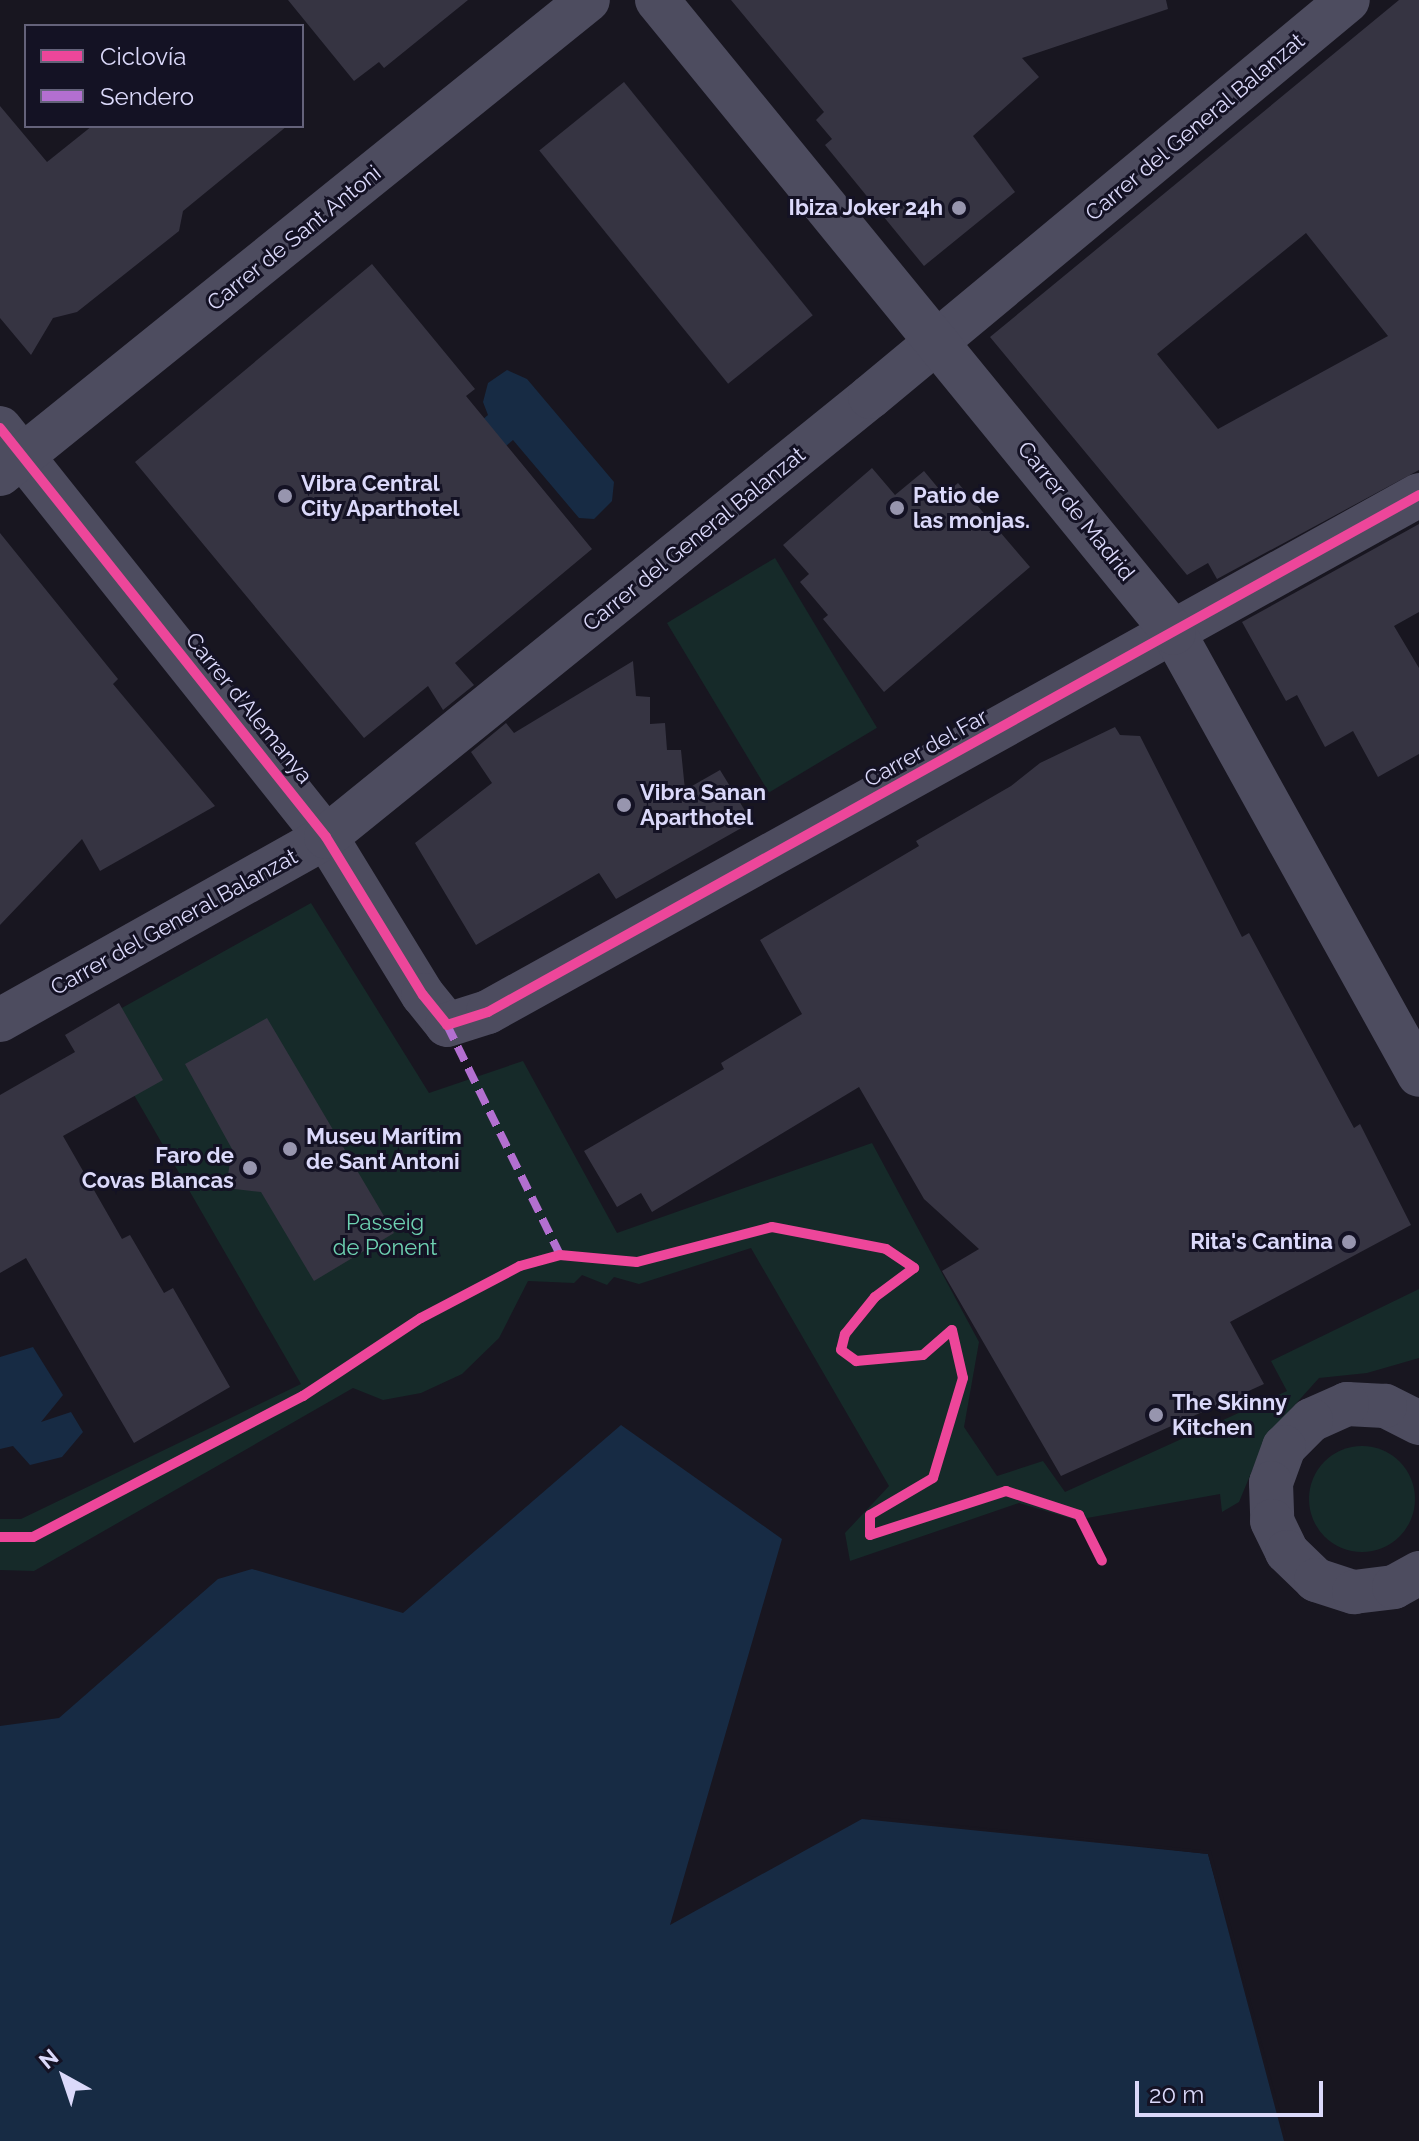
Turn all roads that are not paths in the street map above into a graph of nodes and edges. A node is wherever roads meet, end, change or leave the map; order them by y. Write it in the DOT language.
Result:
graph roads {
  1 [pos="588,0"];
  2 [pos="657,0"];
  3 [pos="1348,0"];
  4 [pos="939,341"];
  5 [pos="7,453"];
  6 [pos="1419,495"];
  7 [pos="1174,633"];
  8 [pos="326,837"];
  9 [pos="0,1020"];
  10 [pos="447,1025"];
  11 [pos="1419,1075"];
  12 [pos="1408,1408"];
  13 [pos="1419,1573"];
  1 -- 5 [label="street, Carrer de Sant Antoni"];
  2 -- 4 [label="street, Carrer de Madrid"];
  3 -- 4 [label="street, Carrer del General Balanzat"];
  4 -- 7 [label="street, Carrer de Madrid"];
  4 -- 8 [label="street, Carrer del General Balanzat"];
  5 -- 8 [label="street, Carrer d'Alemanya"];
  6 -- 7 [label="street, Carrer del Far"];
  7 -- 10 [label="street, Carrer del Far"];
  7 -- 11 [label="street, Carrer de Madrid"];
  8 -- 9 [label="street, Carrer del General Balanzat"];
  8 -- 10 [label="street, Carrer d'Alemanya"];
  12 -- 13 [label="street"];
}
